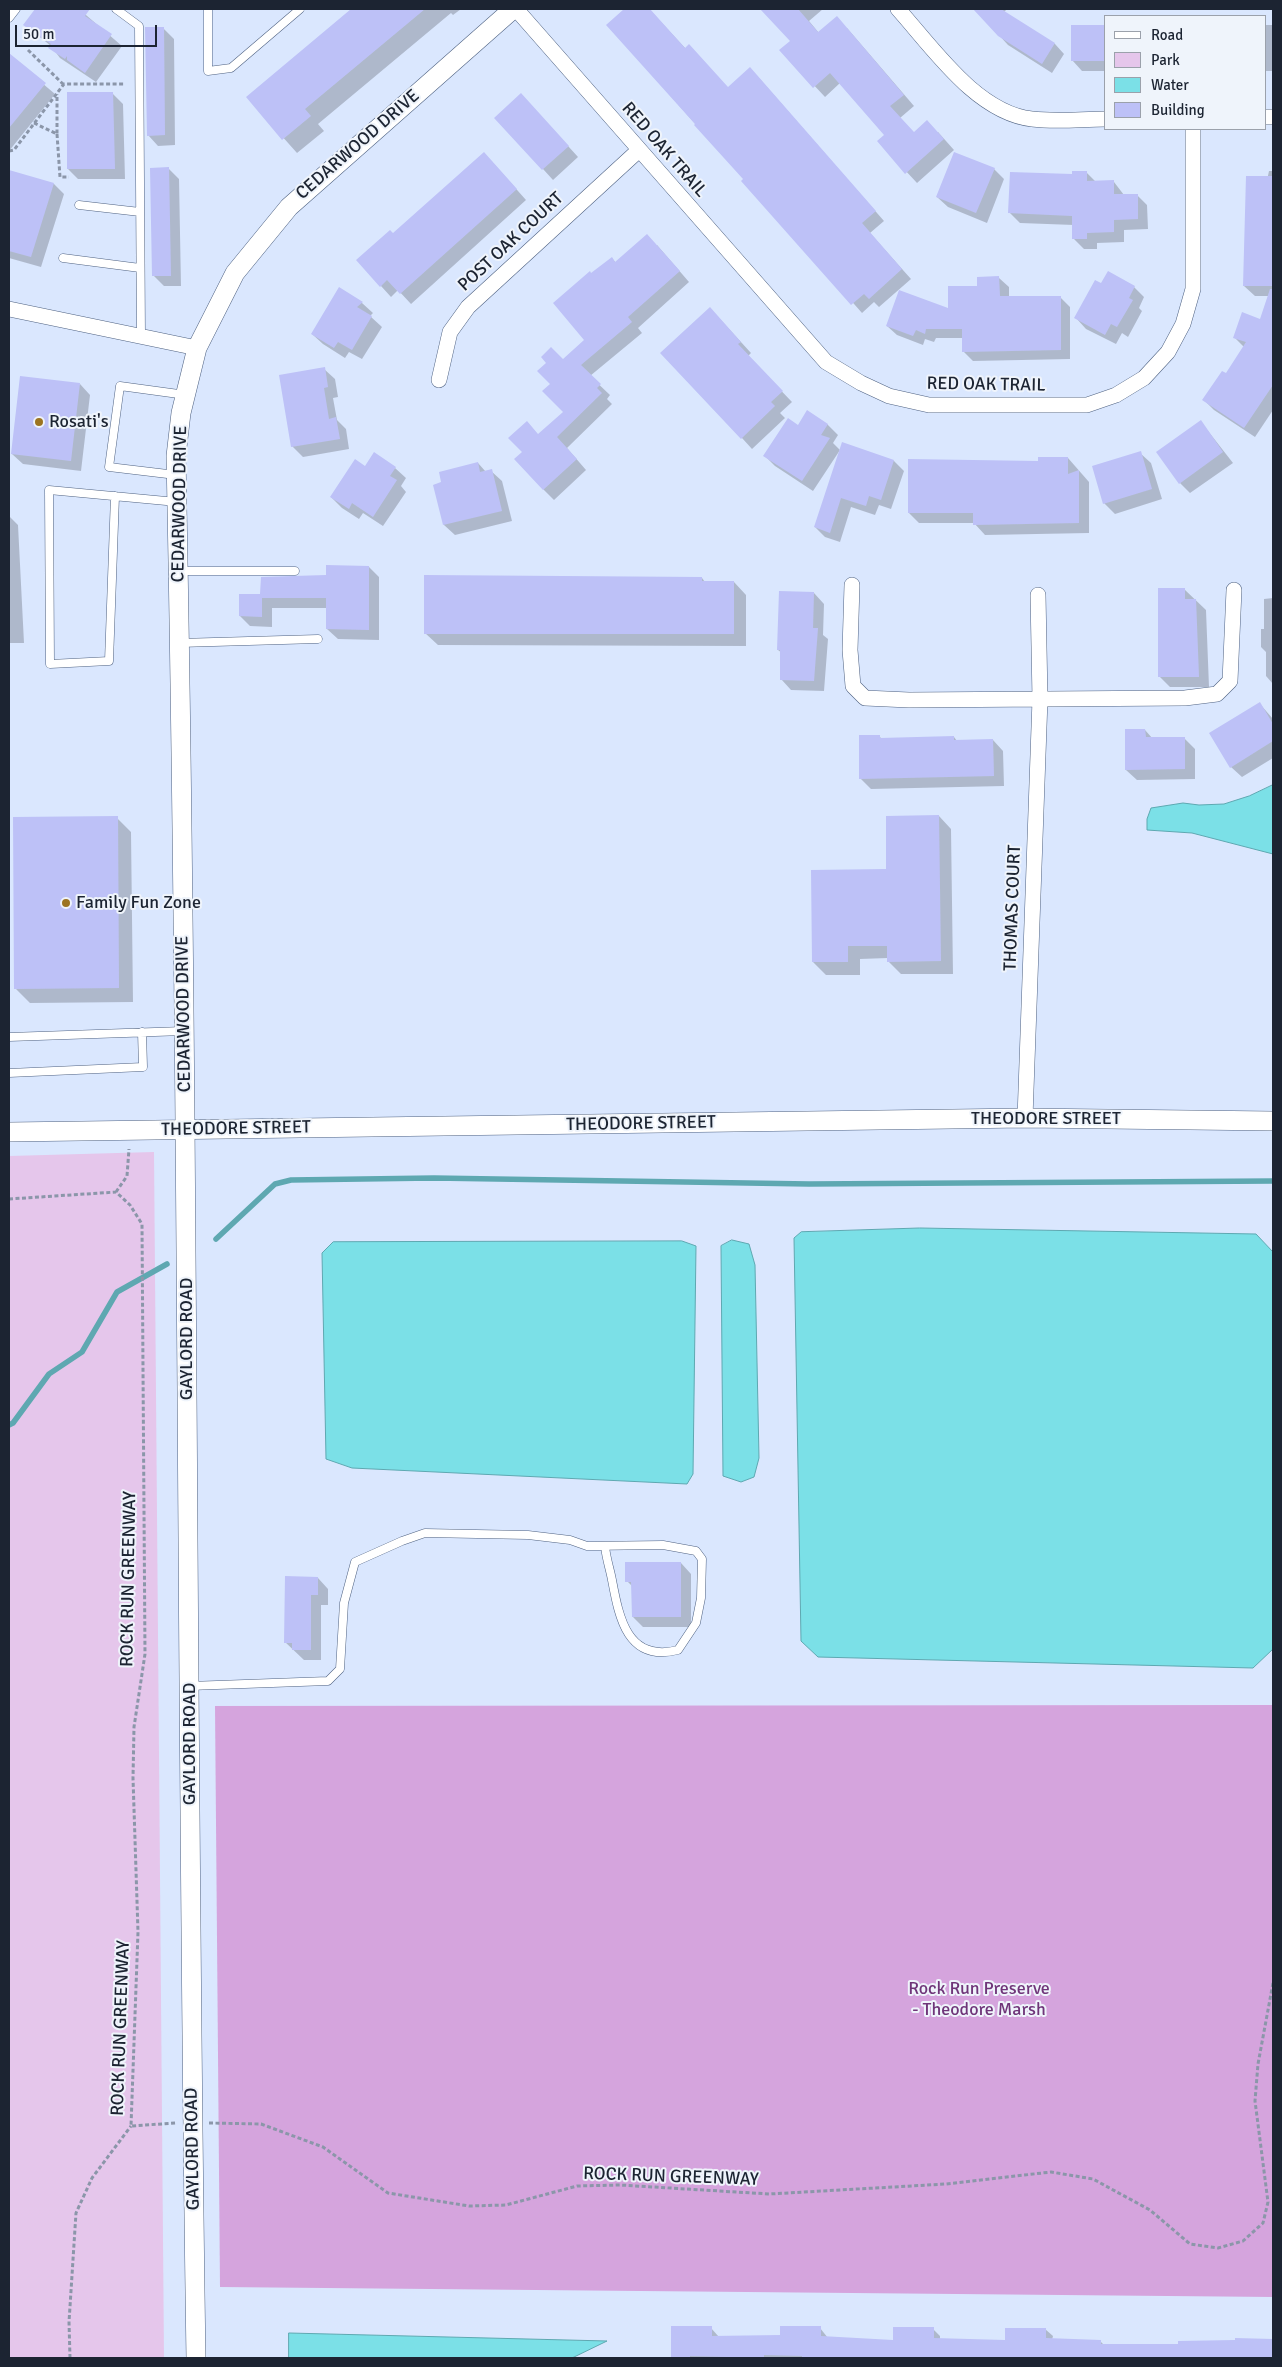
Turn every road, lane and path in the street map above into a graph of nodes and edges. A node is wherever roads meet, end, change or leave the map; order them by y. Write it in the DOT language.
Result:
graph roads {
  1 [pos="16,9"];
  2 [pos="116,9"];
  3 [pos="208,9"];
  4 [pos="300,9"];
  5 [pos="514,9"];
  6 [pos="898,9"];
  7 [pos="9,18"];
  8 [pos="28,50"];
  9 [pos="63,84"];
  10 [pos="125,84"];
  11 [pos="56,94"];
  12 [pos="1104,118"];
  13 [pos="34,123"];
  14 [pos="1193,130"];
  15 [pos="57,134"];
  16 [pos="639,150"];
  17 [pos="9,151"];
  18 [pos="69,177"];
  19 [pos="78,205"];
  20 [pos="140,212"];
  21 [pos="63,258"];
  22 [pos="140,268"];
  23 [pos="9,309"];
  24 [pos="141,337"];
  25 [pos="197,348"];
  26 [pos="439,380"];
  27 [pos="186,395"];
  28 [pos="177,475"];
  29 [pos="114,496"];
  30 [pos="177,502"];
  31 [pos="178,571"];
  32 [pos="296,571"];
  33 [pos="852,585"];
  34 [pos="1234,590"];
  35 [pos="1038,595"];
  36 [pos="318,639"];
  37 [pos="179,642"];
  38 [pos="1040,699"];
  39 [pos="184,1031"];
  40 [pos="142,1032"];
  41 [pos="9,1036"];
  42 [pos="9,1073"];
  43 [pos="1024,1118"];
  44 [pos="1273,1121"];
  45 [pos="129,1130"];
  46 [pos="186,1130"];
  47 [pos="9,1132"];
  48 [pos="116,1192"];
  49 [pos="9,1199"];
  50 [pos="605,1546"];
  51 [pos="189,1686"];
  52 [pos="1273,1983"];
  53 [pos="192,2122"];
  54 [pos="131,2126"];
  55 [pos="70,2358"];
  56 [pos="196,2358"];
  1 -- 7 [label="lane"];
  2 -- 20 [label="lane"];
  3 -- 4 [label="lane"];
  5 -- 16 [label="street, RED OAK TRAIL"];
  5 -- 25 [label="street, CEDARWOOD DRIVE"];
  6 -- 12 [label="street"];
  8 -- 9 [label="path"];
  9 -- 10 [label="path"];
  9 -- 11 [label="path"];
  11 -- 13 [label="path"];
  11 -- 15 [label="path"];
  13 -- 15 [label="path"];
  13 -- 17 [label="path"];
  14 -- 16 [label="street, RED OAK TRAIL"];
  15 -- 18 [label="path"];
  16 -- 26 [label="street, POST OAK COURT"];
  19 -- 20 [label="lane"];
  20 -- 22 [label="lane"];
  21 -- 22 [label="lane"];
  22 -- 24 [label="lane"];
  23 -- 24 [label="street"];
  24 -- 25 [label="street"];
  25 -- 27 [label="street, CEDARWOOD DRIVE"];
  27 -- 28 [label="street, CEDARWOOD DRIVE"];
  27 -- 28 [label="lane"];
  28 -- 30 [label="street, CEDARWOOD DRIVE"];
  29 -- 29 [label="lane"];
  29 -- 30 [label="lane"];
  30 -- 31 [label="street, CEDARWOOD DRIVE"];
  31 -- 32 [label="lane"];
  31 -- 37 [label="street, CEDARWOOD DRIVE"];
  33 -- 38 [label="street"];
  34 -- 38 [label="street"];
  35 -- 38 [label="street, THOMAS COURT"];
  36 -- 37 [label="lane"];
  37 -- 39 [label="street, CEDARWOOD DRIVE"];
  38 -- 43 [label="street, THOMAS COURT"];
  39 -- 40 [label="lane"];
  39 -- 46 [label="street, CEDARWOOD DRIVE"];
  40 -- 41 [label="lane"];
  40 -- 42 [label="lane"];
  43 -- 44 [label="street, THEODORE STREET"];
  43 -- 46 [label="street, THEODORE STREET"];
  45 -- 46 [label="street, THEODORE STREET"];
  45 -- 47 [label="street, THEODORE STREET"];
  45 -- 48 [label="path"];
  46 -- 51 [label="street, GAYLORD ROAD"];
  48 -- 49 [label="path"];
  48 -- 54 [label="path, ROCK RUN GREENWAY"];
  50 -- 50 [label="lane"];
  50 -- 51 [label="lane"];
  51 -- 53 [label="street, GAYLORD ROAD"];
  52 -- 53 [label="path, ROCK RUN GREENWAY"];
  53 -- 54 [label="path, ROCK RUN GREENWAY"];
  53 -- 56 [label="street, GAYLORD ROAD"];
  54 -- 55 [label="path"];
}
